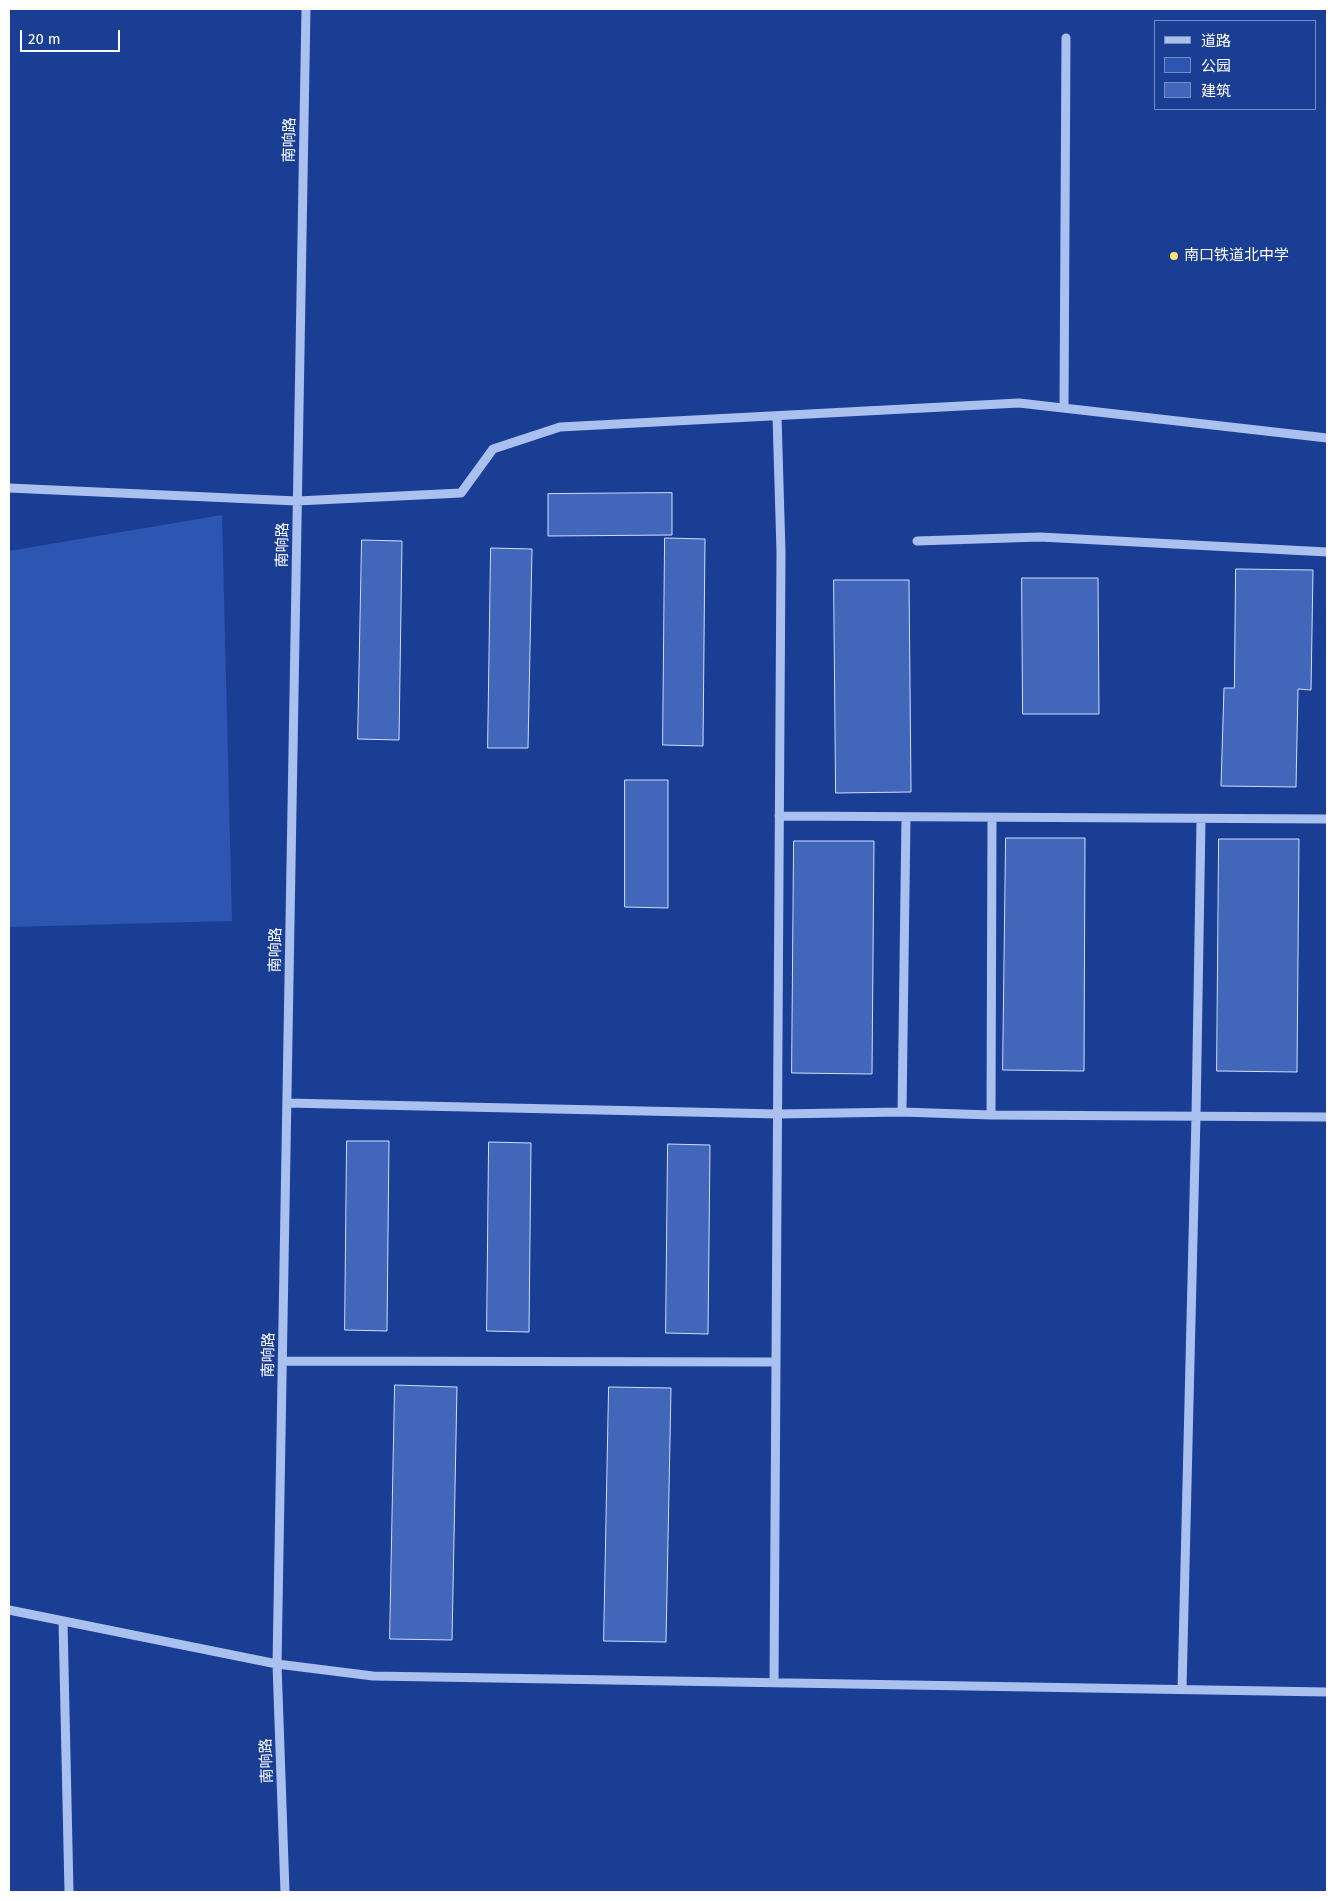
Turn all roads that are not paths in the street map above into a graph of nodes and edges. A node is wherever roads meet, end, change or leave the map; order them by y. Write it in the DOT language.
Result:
graph roads {
  1 [pos="306,9"];
  2 [pos="1066,38"];
  3 [pos="1064,408"];
  4 [pos="777,416"];
  5 [pos="1327,438"];
  6 [pos="9,488"];
  7 [pos="297,502"];
  8 [pos="918,541"];
  9 [pos="1327,552"];
  10 [pos="779,816"];
  11 [pos="906,817"];
  12 [pos="992,818"];
  13 [pos="1327,819"];
  14 [pos="1200,820"];
  15 [pos="287,1103"];
  16 [pos="902,1112"];
  17 [pos="778,1114"];
  18 [pos="991,1115"];
  19 [pos="1196,1116"];
  20 [pos="1327,1117"];
  21 [pos="283,1361"];
  22 [pos="776,1362"];
  23 [pos="9,1610"];
  24 [pos="63,1621"];
  25 [pos="277,1664"];
  26 [pos="774,1682"];
  27 [pos="1182,1689"];
  28 [pos="1327,1692"];
  29 [pos="69,1892"];
  30 [pos="285,1892"];
  1 -- 7 [label="street, 南响路"];
  2 -- 3 [label="street"];
  3 -- 4 [label="street"];
  3 -- 5 [label="street"];
  4 -- 7 [label="street"];
  4 -- 10 [label="street"];
  6 -- 7 [label="street"];
  7 -- 15 [label="street, 南响路"];
  8 -- 9 [label="street"];
  10 -- 11 [label="street"];
  10 -- 17 [label="street"];
  11 -- 12 [label="street"];
  11 -- 16 [label="street"];
  12 -- 14 [label="street"];
  12 -- 18 [label="street"];
  13 -- 14 [label="street"];
  14 -- 19 [label="street"];
  15 -- 17 [label="street"];
  15 -- 21 [label="street, 南响路"];
  16 -- 17 [label="street"];
  16 -- 18 [label="street"];
  17 -- 22 [label="street"];
  18 -- 19 [label="street"];
  19 -- 20 [label="street"];
  19 -- 27 [label="street"];
  21 -- 22 [label="street"];
  21 -- 25 [label="street, 南响路"];
  22 -- 26 [label="street"];
  23 -- 24 [label="street"];
  24 -- 25 [label="street"];
  24 -- 29 [label="street"];
  25 -- 26 [label="street"];
  25 -- 30 [label="street, 南响路"];
  26 -- 27 [label="street"];
  27 -- 28 [label="street"];
}
